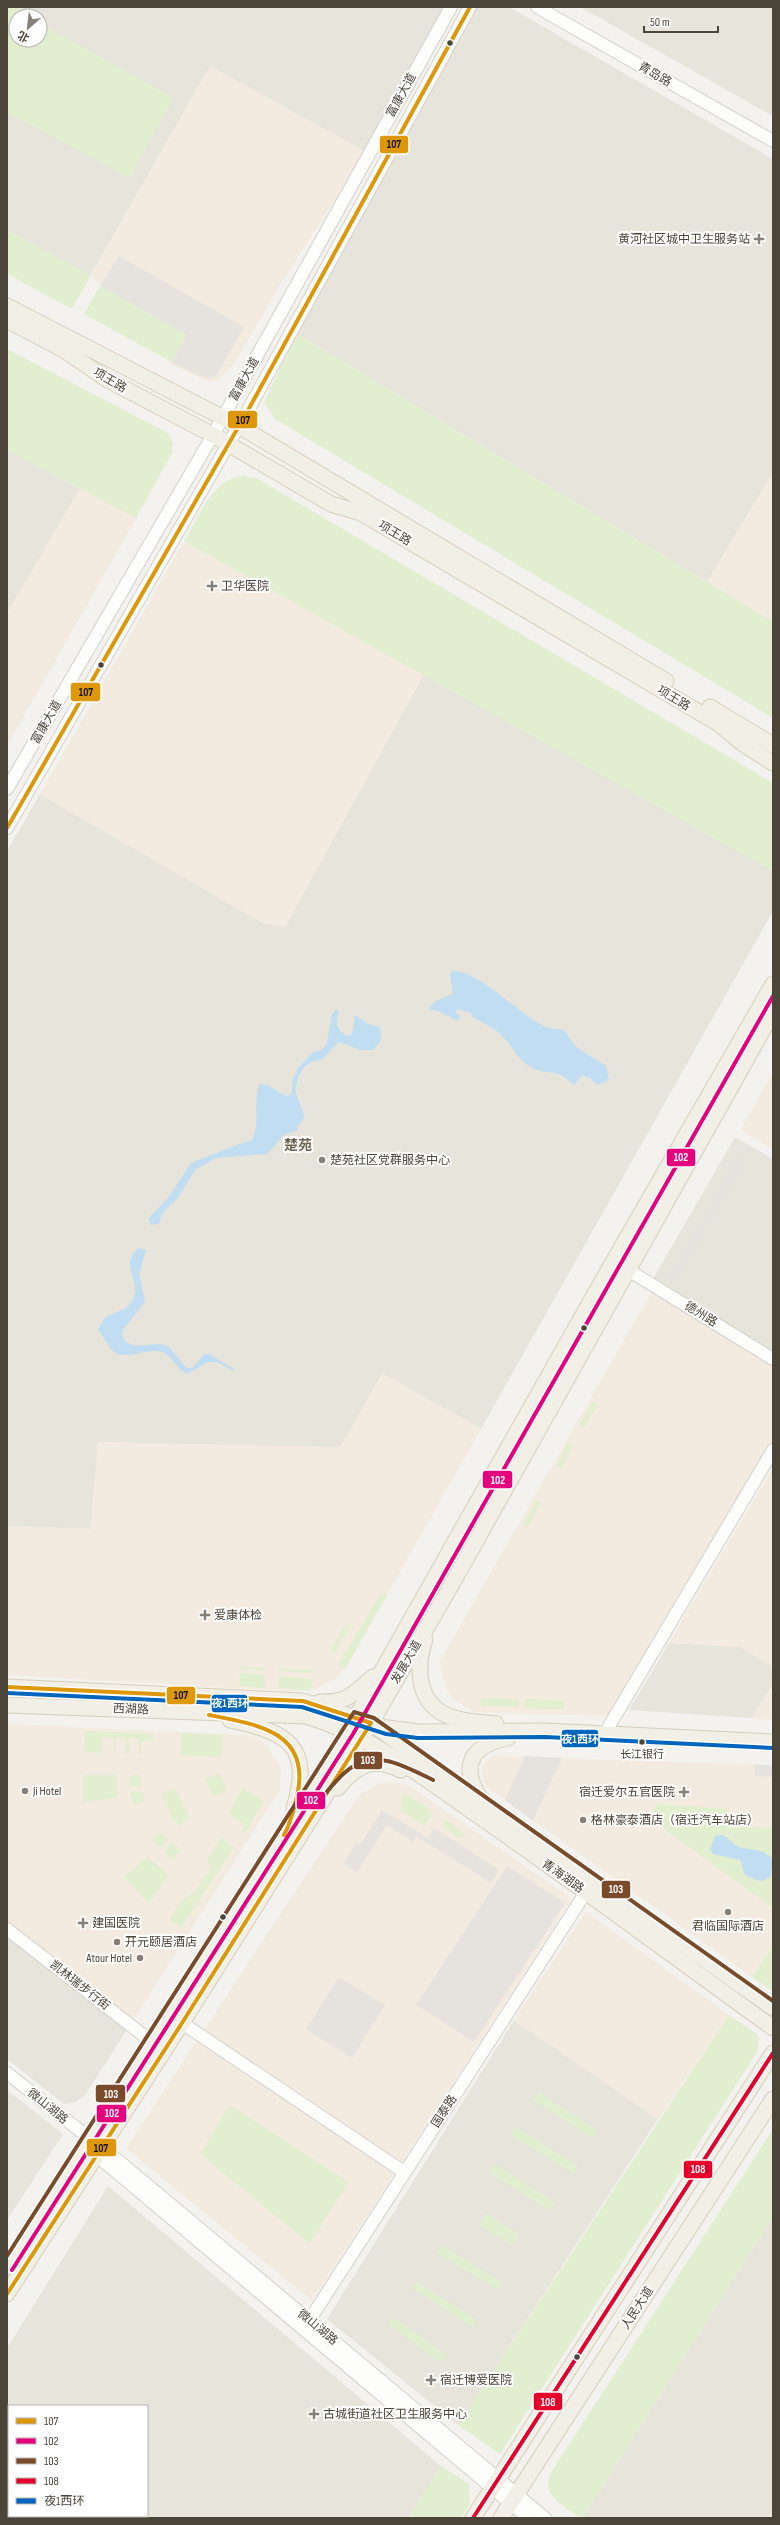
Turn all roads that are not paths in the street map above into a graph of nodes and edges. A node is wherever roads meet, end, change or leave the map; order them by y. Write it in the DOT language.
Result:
graph roads {
  1 [pos="451,7"];
  2 [pos="470,7"];
  3 [pos="537,7"];
  4 [pos="773,141"];
  5 [pos="7,306"];
  6 [pos="7,320"];
  7 [pos="223,417"];
  8 [pos="239,426"];
  9 [pos="213,435"];
  10 [pos="229,444"];
  11 [pos="773,745"];
  12 [pos="773,763"];
  13 [pos="7,789"];
  14 [pos="7,828"];
  15 [pos="773,984"];
  16 [pos="773,1012"];
  17 [pos="628,1270"];
  18 [pos="773,1358"];
  19 [pos="773,1450"];
  20 [pos="448,1591"];
  21 [pos="382,1669"];
  22 [pos="7,1687"];
  23 [pos="303,1701"];
  24 [pos="7,1705"];
  25 [pos="187,1712"];
  26 [pos="356,1718"];
  27 [pos="371,1723"];
  28 [pos="545,1731"];
  29 [pos="606,1734"];
  30 [pos="354,1735"];
  31 [pos="773,1742"];
  32 [pos="448,1795"];
  33 [pos="480,1799"];
  34 [pos="293,1834"];
  35 [pos="586,1892"];
  36 [pos="7,1929"];
  37 [pos="773,2008"];
  38 [pos="182,2023"];
  39 [pos="773,2028"];
  40 [pos="152,2042"];
  41 [pos="773,2053"];
  42 [pos="7,2073"];
  43 [pos="773,2099"];
  44 [pos="89,2139"];
  45 [pos="99,2152"];
  46 [pos="404,2172"];
  47 [pos="7,2267"];
  48 [pos="7,2294"];
  49 [pos="306,2325"];
  50 [pos="495,2483"];
  51 [pos="513,2498"];
  52 [pos="473,2518"];
  53 [pos="501,2518"];
  54 [pos="528,2518"];
  55 [pos="545,2518"];
  1 -- 7 [label="street, 富康大道"];
  2 -- 8 [label="street, 富康大道"];
  3 -- 4 [label="street, 青岛路"];
  5 -- 7 [label="main road, 项王路"];
  6 -- 9 [label="main road, 项王路"];
  7 -- 8 [label="main road, 项王路"];
  7 -- 9 [label="street, 富康大道"];
  8 -- 10 [label="street, 富康大道"];
  8 -- 11 [label="main road, 项王路"];
  9 -- 10 [label="main road, 项王路"];
  9 -- 13 [label="street, 富康大道"];
  10 -- 12 [label="main road, 项王路"];
  10 -- 14 [label="street, 富康大道"];
  15 -- 21 [label="main road, 发展大道"];
  16 -- 17 [label="main road, 发展大道"];
  17 -- 18 [label="street, 德州路"];
  17 -- 20 [label="main road, 发展大道"];
  19 -- 29 [label="street"];
  20 -- 27 [label="main road, 发展大道"];
  20 -- 28 [label="main road"];
  21 -- 23 [label="main road"];
  21 -- 26 [label="main road, 发展大道"];
  22 -- 23 [label="main road, 西湖路"];
  23 -- 26 [label="main road, 西湖路"];
  24 -- 25 [label="main road, 西湖路"];
  25 -- 30 [label="main road, 西湖路"];
  25 -- 34 [label="main road"];
  26 -- 27 [label="main road, 西湖路"];
  26 -- 30 [label="main road, 发展大道"];
  27 -- 28 [label="main road, 西湖路"];
  27 -- 30 [label="main road, 发展大道"];
  27 -- 33 [label="main road, 青海湖路"];
  28 -- 29 [label="main road, 西湖路"];
  28 -- 33 [label="main road"];
  29 -- 31 [label="main road, 西湖路"];
  30 -- 32 [label="main road, 青海湖路"];
  30 -- 34 [label="main road, 发展大道"];
  32 -- 34 [label="main road"];
  32 -- 35 [label="main road, 青海湖路"];
  33 -- 37 [label="main road, 青海湖路"];
  34 -- 38 [label="main road, 发展大道"];
  34 -- 40 [label="main road, 发展大道"];
  35 -- 39 [label="main road, 青海湖路"];
  35 -- 46 [label="street, 国泰路"];
  36 -- 40 [label="street, 凯林瑞步行街"];
  38 -- 45 [label="main road, 发展大道"];
  38 -- 46 [label="street"];
  40 -- 44 [label="main road, 发展大道"];
  41 -- 50 [label="main road, 人民大道"];
  42 -- 44 [label="street, 微山湖路"];
  43 -- 51 [label="main road, 人民大道"];
  44 -- 45 [label="street, 微山湖路"];
  44 -- 47 [label="main road, 发展大道"];
  45 -- 48 [label="main road, 发展大道"];
  45 -- 49 [label="street, 微山湖路"];
  46 -- 49 [label="street, 国泰路"];
  49 -- 50 [label="street, 微山湖路"];
  50 -- 51 [label="street, 微山湖路"];
  50 -- 52 [label="main road, 人民大道"];
  51 -- 53 [label="main road, 人民大道"];
  51 -- 54 [label="street, 微山湖路"];
  51 -- 55 [label="street, 微山湖路"];
}
